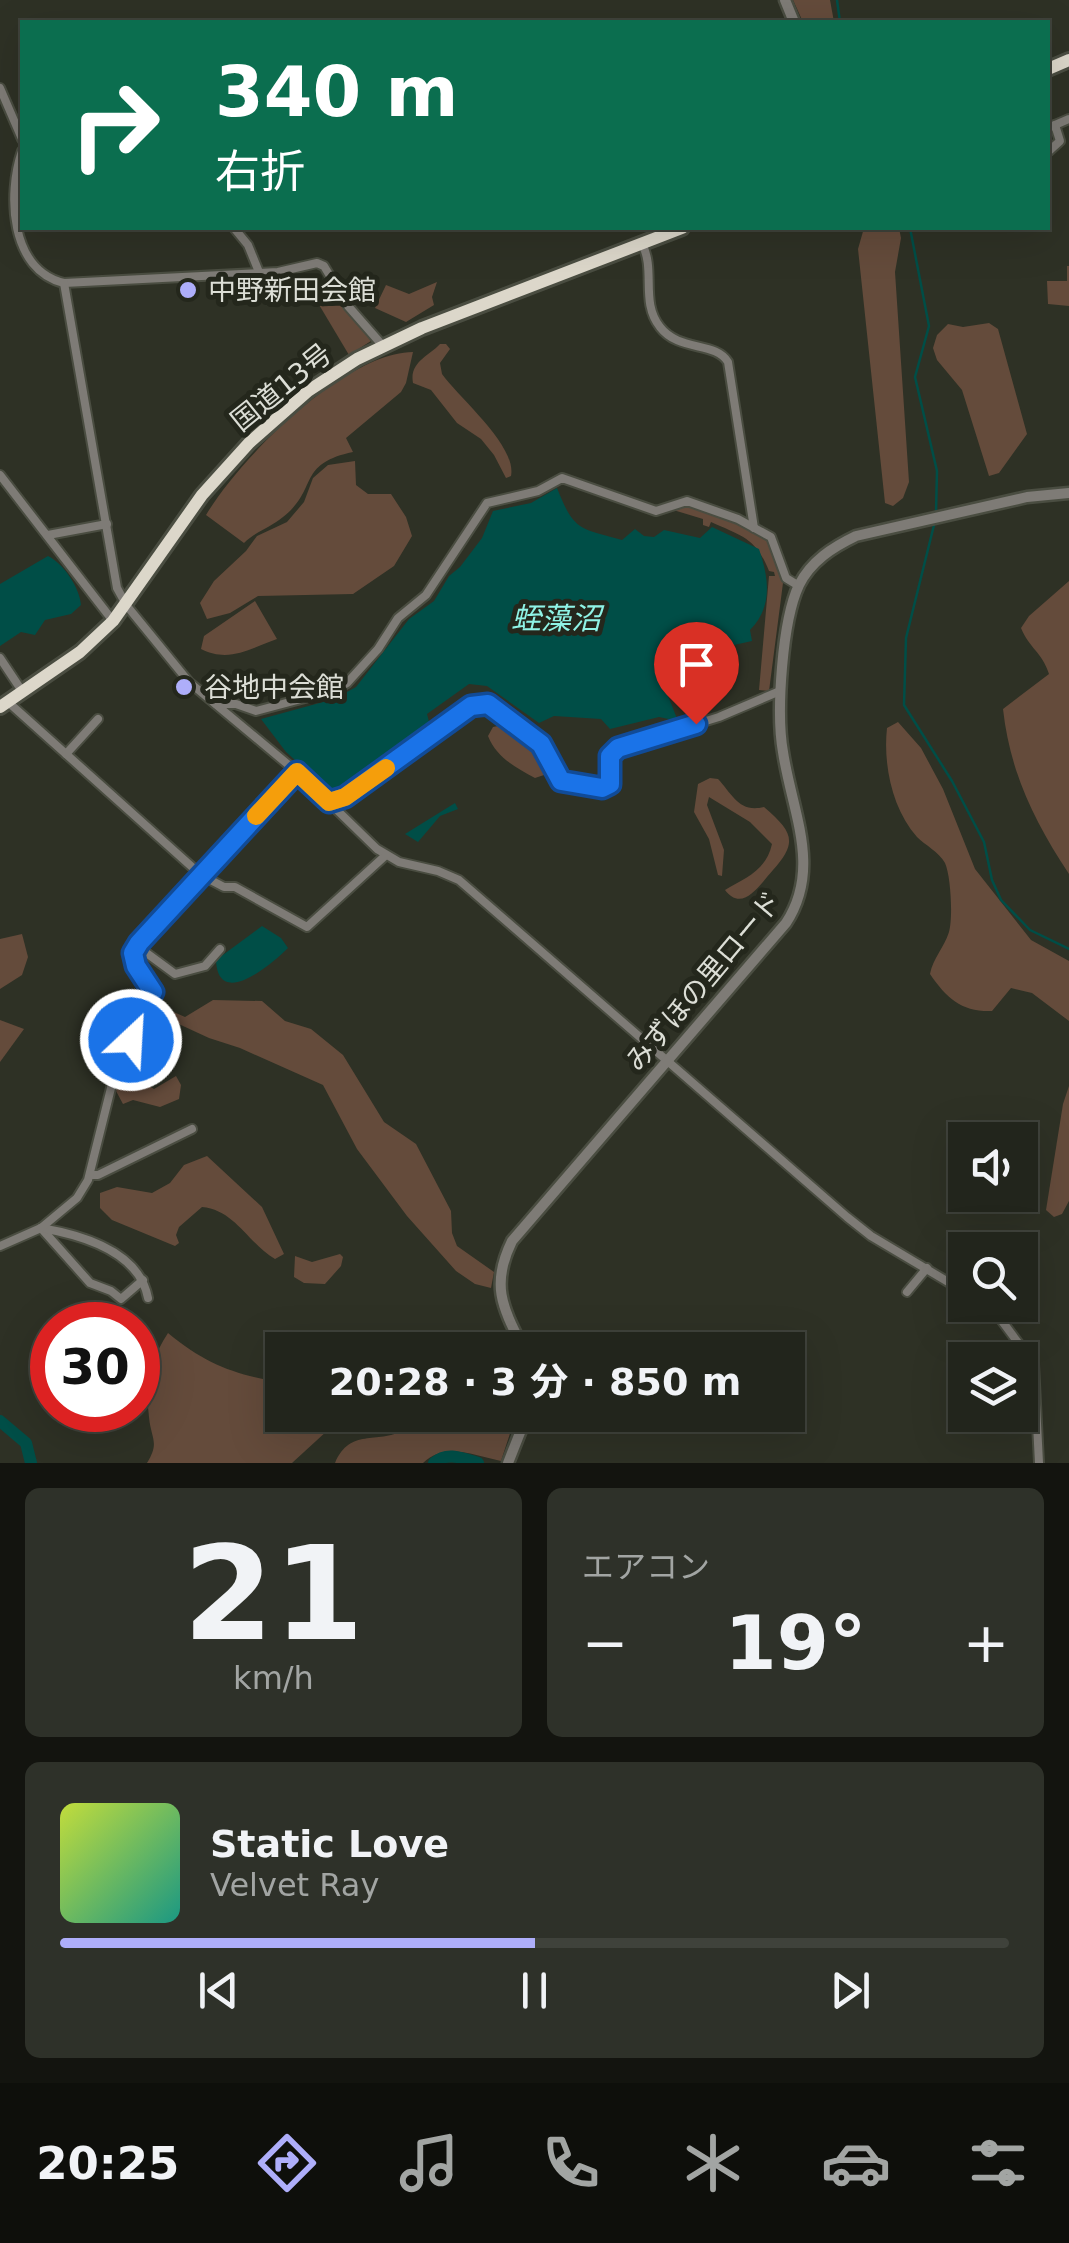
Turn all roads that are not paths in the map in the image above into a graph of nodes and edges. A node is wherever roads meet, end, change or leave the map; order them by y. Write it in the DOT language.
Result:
graph roads {
  1 [pos="0,88"];
  2 [pos="1069,119"];
  3 [pos="1051,126"];
  4 [pos="20,135"];
  5 [pos="1050,151"];
  6 [pos="20,158"];
  7 [pos="236,230"];
  8 [pos="677,230"];
  9 [pos="642,244"];
  10 [pos="259,272"];
  11 [pos="64,283"];
  12 [pos="383,346"];
  13 [pos="0,476"];
  14 [pos="1069,493"];
  15 [pos="107,524"];
  16 [pos="754,528"];
  17 [pos="48,534"];
  18 [pos="799,586"];
  19 [pos="127,606"];
  20 [pos="114,621"];
  21 [pos="0,658"];
  22 [pos="22,692"];
  23 [pos="780,692"];
  24 [pos="4,704"];
  25 [pos="216,704"];
  26 [pos="98,719"];
  27 [pos="66,754"];
  28 [pos="297,772"];
  29 [pos="329,802"];
  30 [pos="386,855"];
  31 [pos="201,874"];
  32 [pos="137,946"];
  33 [pos="220,949"];
  34 [pos="667,1060"];
  35 [pos="192,1129"];
  36 [pos="90,1175"];
  37 [pos="41,1228"];
  38 [pos="0,1246"];
  39 [pos="926,1268"];
  40 [pos="143,1280"];
  41 [pos="948,1282"];
  42 [pos="907,1292"];
  43 [pos="148,1298"];
  44 [pos="1000,1322"];
  45 [pos="515,1332"];
  46 [pos="521,1432"];
  47 [pos="511,1458"];
  48 [pos="1040,1463"];
  1 -- 4 [label="street"];
  2 -- 3 [label="street"];
  3 -- 5 [label="street"];
  6 -- 11 [label="street"];
  7 -- 10 [label="street"];
  8 -- 9 [label="highway, 国道13号"];
  9 -- 12 [label="highway, 国道13号"];
  9 -- 16 [label="street"];
  10 -- 11 [label="street"];
  10 -- 12 [label="street"];
  11 -- 15 [label="street"];
  12 -- 19 [label="highway, 国道13号"];
  13 -- 17 [label="street"];
  14 -- 18 [label="street, みずほの里ロード"];
  15 -- 17 [label="street"];
  15 -- 19 [label="street"];
  16 -- 18 [label="street"];
  16 -- 25 [label="street"];
  17 -- 20 [label="street"];
  18 -- 23 [label="street, みずほの里ロード"];
  19 -- 20 [label="highway, 国道13号"];
  19 -- 25 [label="street"];
  20 -- 22 [label="highway, 国道13号"];
  21 -- 22 [label="street"];
  22 -- 24 [label="highway, 国道13号"];
  23 -- 29 [label="street"];
  23 -- 34 [label="street, みずほの里ロード"];
  24 -- 27 [label="street"];
  25 -- 28 [label="street"];
  26 -- 27 [label="street"];
  27 -- 31 [label="street"];
  28 -- 29 [label="street"];
  28 -- 31 [label="street"];
  29 -- 30 [label="street"];
  30 -- 31 [label="street"];
  30 -- 34 [label="street"];
  31 -- 32 [label="street"];
  32 -- 33 [label="street"];
  32 -- 36 [label="street"];
  34 -- 39 [label="street"];
  34 -- 45 [label="street, みずほの里ロード"];
  35 -- 36 [label="street"];
  36 -- 37 [label="street"];
  37 -- 38 [label="street"];
  37 -- 40 [label="street"];
  37 -- 40 [label="street"];
  39 -- 41 [label="street"];
  39 -- 42 [label="street"];
  40 -- 43 [label="street"];
  44 -- 48 [label="street"];
  46 -- 47 [label="street"];
}
